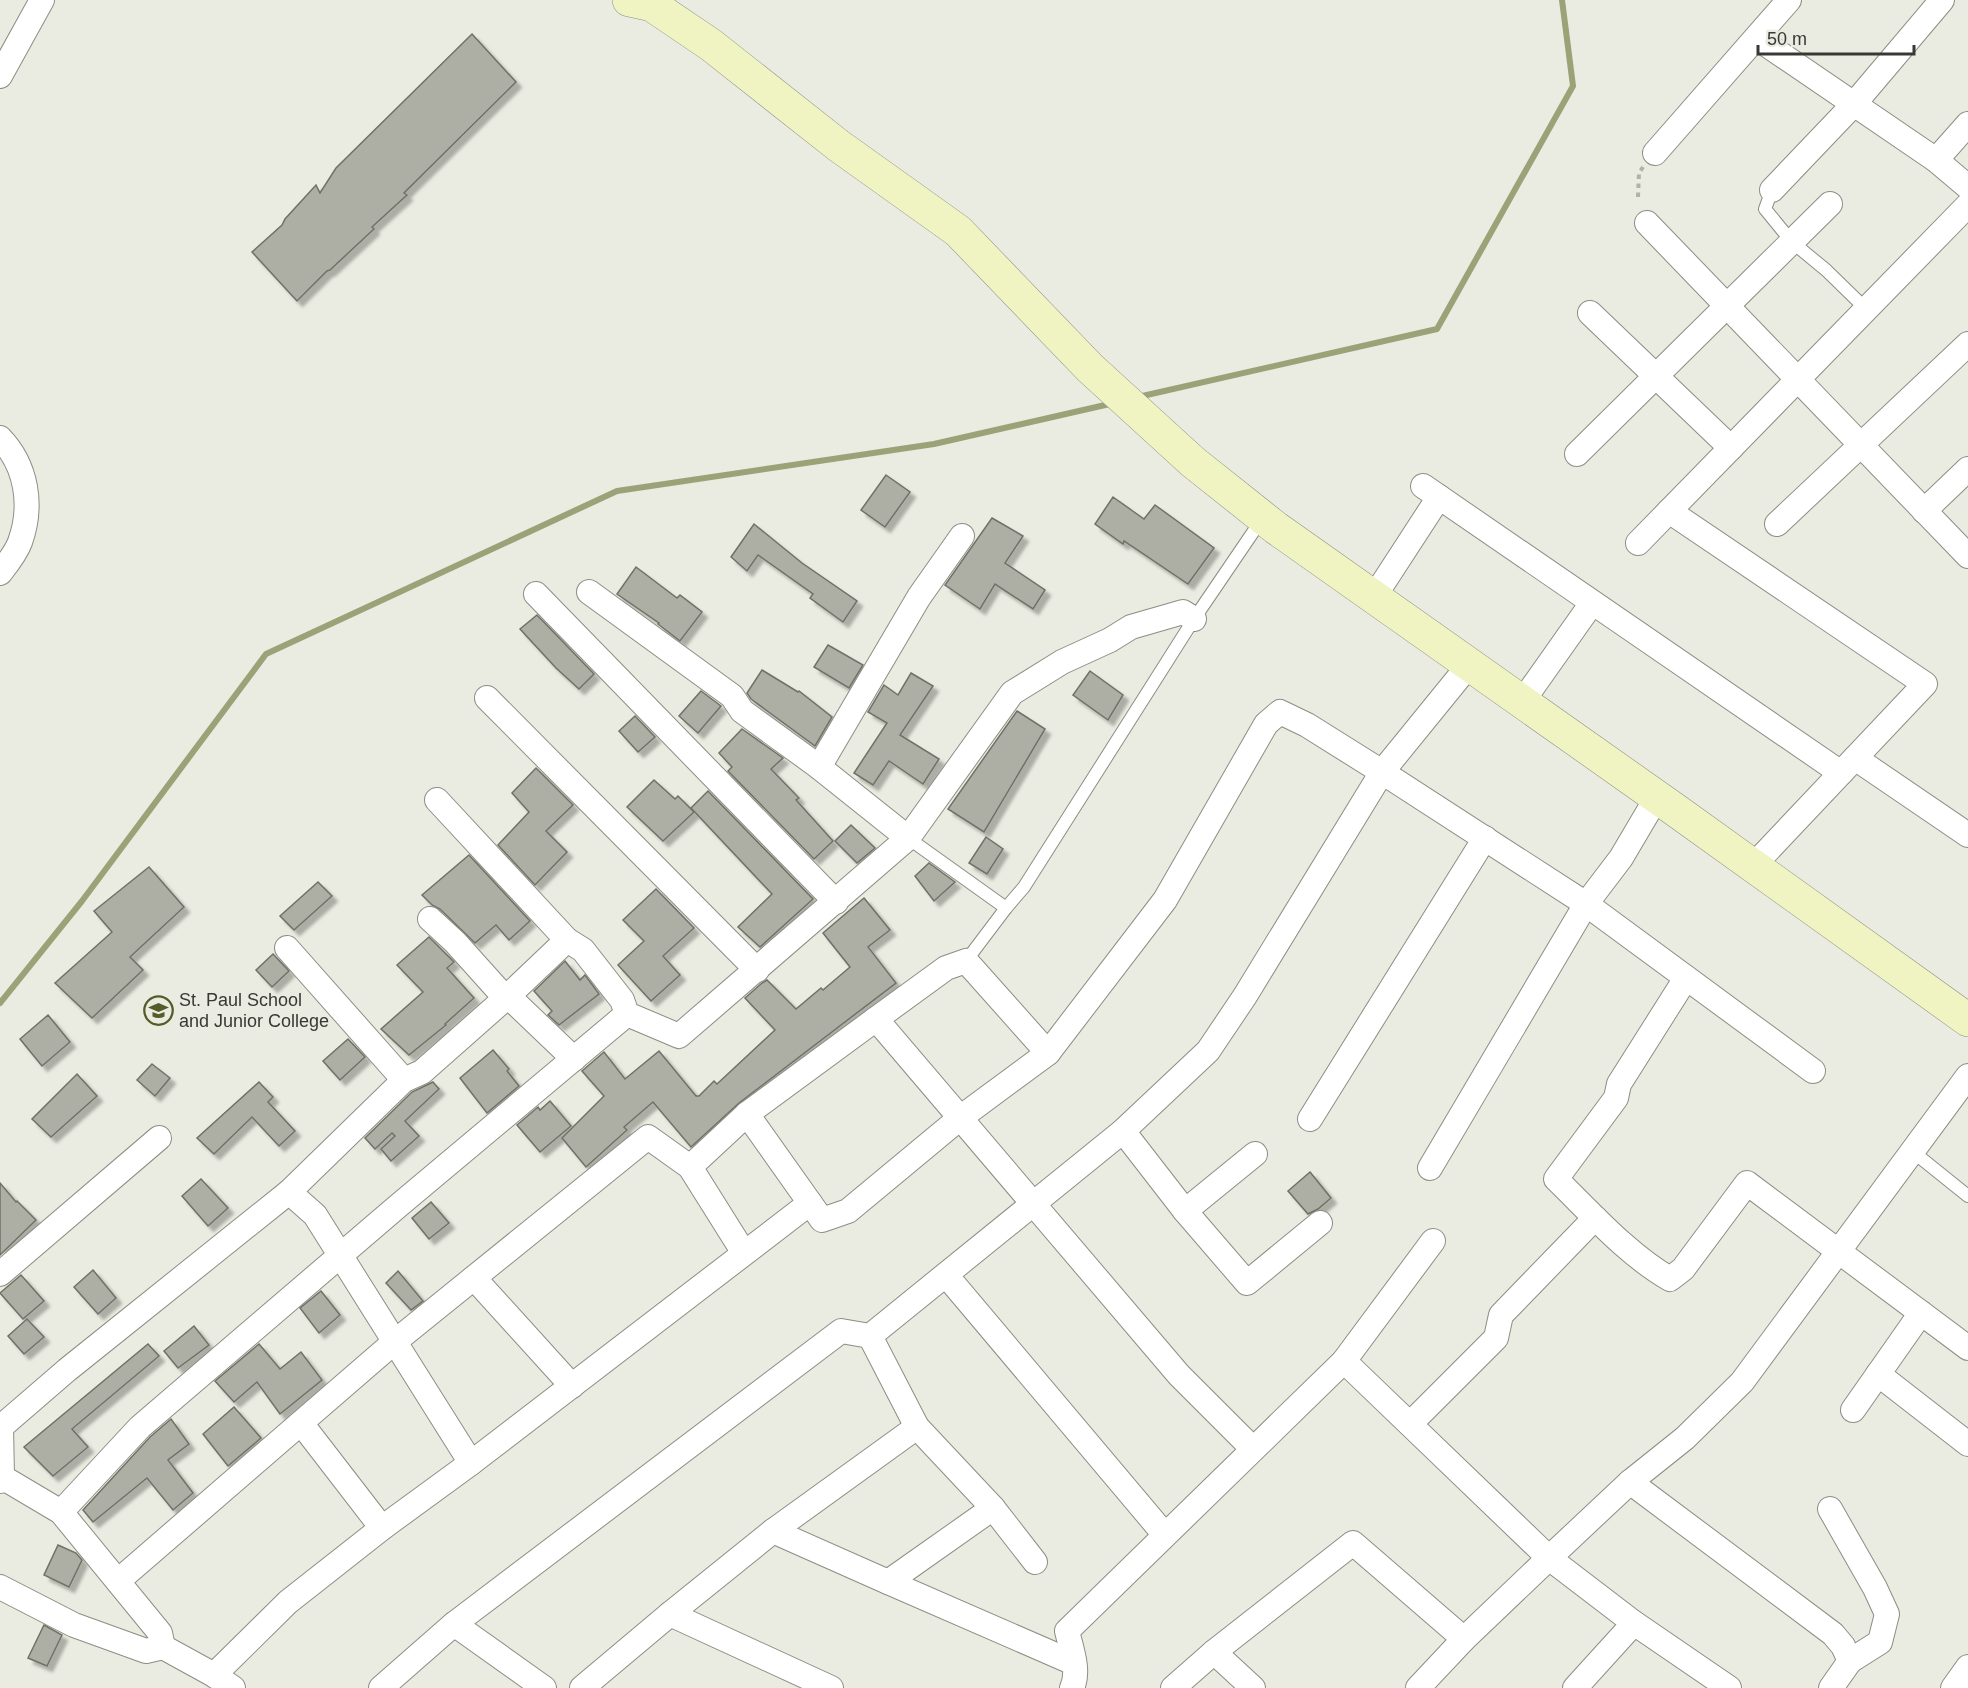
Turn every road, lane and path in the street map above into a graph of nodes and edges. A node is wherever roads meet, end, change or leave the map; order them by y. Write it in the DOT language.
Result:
graph roads {
  1 [pos="42,0"];
  2 [pos="1942,0"];
  3 [pos="646,2"];
  4 [pos="1777,4"];
  5 [pos="1756,39"];
  6 [pos="0,76"];
  7 [pos="1854,104"];
  8 [pos="1968,124"];
  9 [pos="1655,153"];
  10 [pos="1936,160"];
  11 [pos="1968,187"];
  12 [pos="1772,190"];
  13 [pos="1830,204"];
  14 [pos="1968,205"];
  15 [pos="1647,223"];
  16 [pos="1792,242"];
  17 [pos="1726,306"];
  18 [pos="1866,309"];
  19 [pos="1590,313"];
  20 [pos="1968,344"];
  21 [pos="1656,376"];
  22 [pos="1797,380"];
  23 [pos="0,438"];
  24 [pos="1861,445"];
  25 [pos="1731,448"];
  26 [pos="1576,454"];
  27 [pos="1968,469"];
  28 [pos="1669,511"];
  29 [pos="1924,511"];
  30 [pos="1263,518"];
  31 [pos="1777,524"];
  32 [pos="962,536"];
  33 [pos="1638,543"];
  34 [pos="1968,556"];
  35 [pos="0,573"];
  36 [pos="589,592"];
  37 [pos="536,594"];
  38 [pos="1374,597"];
  39 [pos="1592,603"];
  40 [pos="1194,620"];
  41 [pos="1469,665"];
  42 [pos="487,698"];
  43 [pos="1522,702"];
  44 [pos="1848,766"];
  45 [pos="819,767"];
  46 [pos="1382,772"];
  47 [pos="1657,797"];
  48 [pos="437,800"];
  49 [pos="1968,835"];
  50 [pos="908,838"];
  51 [pos="1485,838"];
  52 [pos="1753,866"];
  53 [pos="836,902"];
  54 [pos="1586,904"];
  55 [pos="1006,908"];
  56 [pos="430,919"];
  57 [pos="567,940"];
  58 [pos="287,948"];
  59 [pos="966,961"];
  60 [pos="757,970"];
  61 [pos="1686,978"];
  62 [pos="508,996"];
  63 [pos="627,1014"];
  64 [pos="876,1019"];
  65 [pos="1968,1020"];
  66 [pos="1048,1053"];
  67 [pos="574,1059"];
  68 [pos="1814,1071"];
  69 [pos="1968,1076"];
  70 [pos="404,1080"];
  71 [pos="747,1114"];
  72 [pos="960,1118"];
  73 [pos="1310,1119"];
  74 [pos="1123,1131"];
  75 [pos="159,1138"];
  76 [pos="1912,1151"];
  77 [pos="1255,1154"];
  78 [pos="690,1167"];
  79 [pos="1430,1168"];
  80 [pos="289,1192"];
  81 [pos="1968,1196"];
  82 [pos="810,1203"];
  83 [pos="1034,1205"];
  84 [pos="1185,1211"];
  85 [pos="1595,1218"];
  86 [pos="1320,1223"];
  87 [pos="1433,1241"];
  88 [pos="744,1253"];
  89 [pos="1839,1253"];
  90 [pos="341,1257"];
  91 [pos="0,1274"];
  92 [pos="946,1275"];
  93 [pos="474,1278"];
  94 [pos="1921,1313"];
  95 [pos="870,1336"];
  96 [pos="395,1342"];
  97 [pos="1968,1348"];
  98 [pos="1344,1361"];
  99 [pos="1878,1374"];
  100 [pos="572,1386"];
  101 [pos="1852,1410"];
  102 [pos="301,1423"];
  103 [pos="1410,1424"];
  104 [pos="0,1427"];
  105 [pos="917,1427"];
  106 [pos="1968,1444"];
  107 [pos="1253,1449"];
  108 [pos="471,1463"];
  109 [pos="1,1468"];
  110 [pos="1630,1482"];
  111 [pos="993,1508"];
  112 [pos="1830,1509"];
  113 [pos="61,1512"];
  114 [pos="382,1528"];
  115 [pos="773,1532"];
  116 [pos="1165,1535"];
  117 [pos="1549,1558"];
  118 [pos="1035,1562"];
  119 [pos="118,1581"];
  120 [pos="888,1582"];
  121 [pos="0,1587"];
  122 [pos="670,1614"];
  123 [pos="1634,1623"];
  124 [pos="454,1624"];
  125 [pos="1464,1640"];
  126 [pos="163,1647"];
  127 [pos="1215,1652"];
  128 [pos="1850,1661"];
  129 [pos="1076,1680"];
  130 [pos="224,1682"];
  131 [pos="381,1688"];
  132 [pos="544,1688"];
  133 [pos="582,1688"];
  134 [pos="831,1688"];
  135 [pos="1173,1688"];
  136 [pos="1253,1688"];
  137 [pos="1418,1688"];
  138 [pos="1575,1688"];
  139 [pos="1729,1688"];
  140 [pos="1831,1688"];
  1 -- 6 [label="street"];
  2 -- 7 [label="street"];
  3 -- 30 [label="street"];
  4 -- 5 [label="street"];
  5 -- 7 [label="street"];
  5 -- 9 [label="street"];
  7 -- 10 [label="street"];
  7 -- 12 [label="street"];
  8 -- 10 [label="street"];
  10 -- 11 [label="street"];
  12 -- 16 [label="lane"];
  13 -- 16 [label="street"];
  14 -- 18 [label="street"];
  15 -- 17 [label="street"];
  16 -- 17 [label="street"];
  16 -- 18 [label="lane"];
  17 -- 21 [label="street"];
  17 -- 22 [label="street"];
  18 -- 22 [label="street"];
  19 -- 21 [label="street"];
  20 -- 24 [label="street"];
  21 -- 25 [label="street"];
  21 -- 26 [label="street"];
  22 -- 24 [label="street"];
  22 -- 25 [label="street"];
  23 -- 35 [label="street"];
  24 -- 29 [label="street"];
  24 -- 31 [label="street"];
  25 -- 28 [label="street"];
  27 -- 29 [label="street"];
  28 -- 33 [label="street"];
  28 -- 44 [label="street"];
  29 -- 34 [label="street"];
  30 -- 38 [label="street"];
  30 -- 40 [label="lane"];
  32 -- 45 [label="street"];
  36 -- 45 [label="street"];
  37 -- 53 [label="street"];
  38 -- 39 [label="street"];
  38 -- 41 [label="street"];
  39 -- 43 [label="street"];
  39 -- 44 [label="street"];
  40 -- 50 [label="street"];
  40 -- 55 [label="lane"];
  41 -- 43 [label="street"];
  41 -- 46 [label="street"];
  42 -- 60 [label="street"];
  43 -- 47 [label="street"];
  44 -- 49 [label="street"];
  44 -- 52 [label="street"];
  45 -- 50 [label="street"];
  46 -- 51 [label="street"];
  46 -- 66 [label="street"];
  46 -- 74 [label="street"];
  47 -- 52 [label="street"];
  47 -- 54 [label="street"];
  48 -- 57 [label="street"];
  50 -- 53 [label="street"];
  50 -- 55 [label="lane"];
  51 -- 54 [label="street"];
  51 -- 73 [label="street"];
  52 -- 65 [label="street"];
  53 -- 60 [label="street"];
  54 -- 61 [label="street"];
  54 -- 79 [label="street"];
  55 -- 59 [label="lane"];
  56 -- 62 [label="street"];
  57 -- 62 [label="street"];
  57 -- 63 [label="street"];
  58 -- 70 [label="street"];
  59 -- 64 [label="street"];
  59 -- 66 [label="street"];
  60 -- 63 [label="street"];
  61 -- 68 [label="street"];
  61 -- 85 [label="street"];
  62 -- 67 [label="street"];
  62 -- 70 [label="street"];
  63 -- 67 [label="street"];
  64 -- 71 [label="street"];
  64 -- 72 [label="street"];
  66 -- 72 [label="street"];
  67 -- 90 [label="street"];
  69 -- 76 [label="street"];
  70 -- 80 [label="street"];
  71 -- 78 [label="street"];
  71 -- 82 [label="street"];
  72 -- 82 [label="street"];
  72 -- 83 [label="street"];
  74 -- 83 [label="street"];
  74 -- 84 [label="street"];
  75 -- 91 [label="street"];
  76 -- 81 [label="lane"];
  76 -- 89 [label="street"];
  77 -- 84 [label="street"];
  78 -- 88 [label="street"];
  78 -- 93 [label="street"];
  80 -- 90 [label="street"];
  80 -- 104 [label="street"];
  82 -- 88 [label="street"];
  83 -- 92 [label="street"];
  83 -- 107 [label="street"];
  84 -- 86 [label="street"];
  85 -- 89 [label="street"];
  85 -- 103 [label="street"];
  87 -- 98 [label="street"];
  88 -- 100 [label="street"];
  89 -- 94 [label="street"];
  89 -- 110 [label="street"];
  90 -- 96 [label="street"];
  90 -- 113 [label="street"];
  92 -- 95 [label="street"];
  92 -- 116 [label="street"];
  93 -- 96 [label="street"];
  93 -- 100 [label="street"];
  94 -- 97 [label="street"];
  94 -- 99 [label="street"];
  95 -- 105 [label="street"];
  95 -- 124 [label="street"];
  96 -- 102 [label="street"];
  96 -- 108 [label="street"];
  98 -- 103 [label="street"];
  98 -- 107 [label="street"];
  99 -- 101 [label="street"];
  99 -- 106 [label="street"];
  100 -- 108 [label="street"];
  102 -- 114 [label="street"];
  102 -- 119 [label="street"];
  103 -- 117 [label="street"];
  104 -- 109 [label="street"];
  105 -- 111 [label="street"];
  105 -- 115 [label="street"];
  107 -- 116 [label="street"];
  108 -- 114 [label="street"];
  109 -- 113 [label="street"];
  110 -- 117 [label="street"];
  110 -- 128 [label="street"];
  111 -- 118 [label="street"];
  111 -- 120 [label="street"];
  112 -- 128 [label="street"];
  113 -- 119 [label="street"];
  114 -- 130 [label="street"];
  115 -- 120 [label="street"];
  115 -- 122 [label="street"];
  116 -- 129 [label="street"];
  117 -- 123 [label="street"];
  117 -- 125 [label="street"];
  119 -- 126 [label="street"];
  120 -- 129 [label="street"];
  121 -- 126 [label="street"];
  122 -- 133 [label="street"];
  122 -- 134 [label="street"];
  123 -- 138 [label="street"];
  123 -- 139 [label="street"];
  124 -- 131 [label="street"];
  124 -- 132 [label="street"];
  125 -- 127 [label="street"];
  125 -- 137 [label="street"];
  126 -- 130 [label="street"];
  127 -- 135 [label="street"];
  127 -- 136 [label="street"];
  128 -- 140 [label="street"];
}
